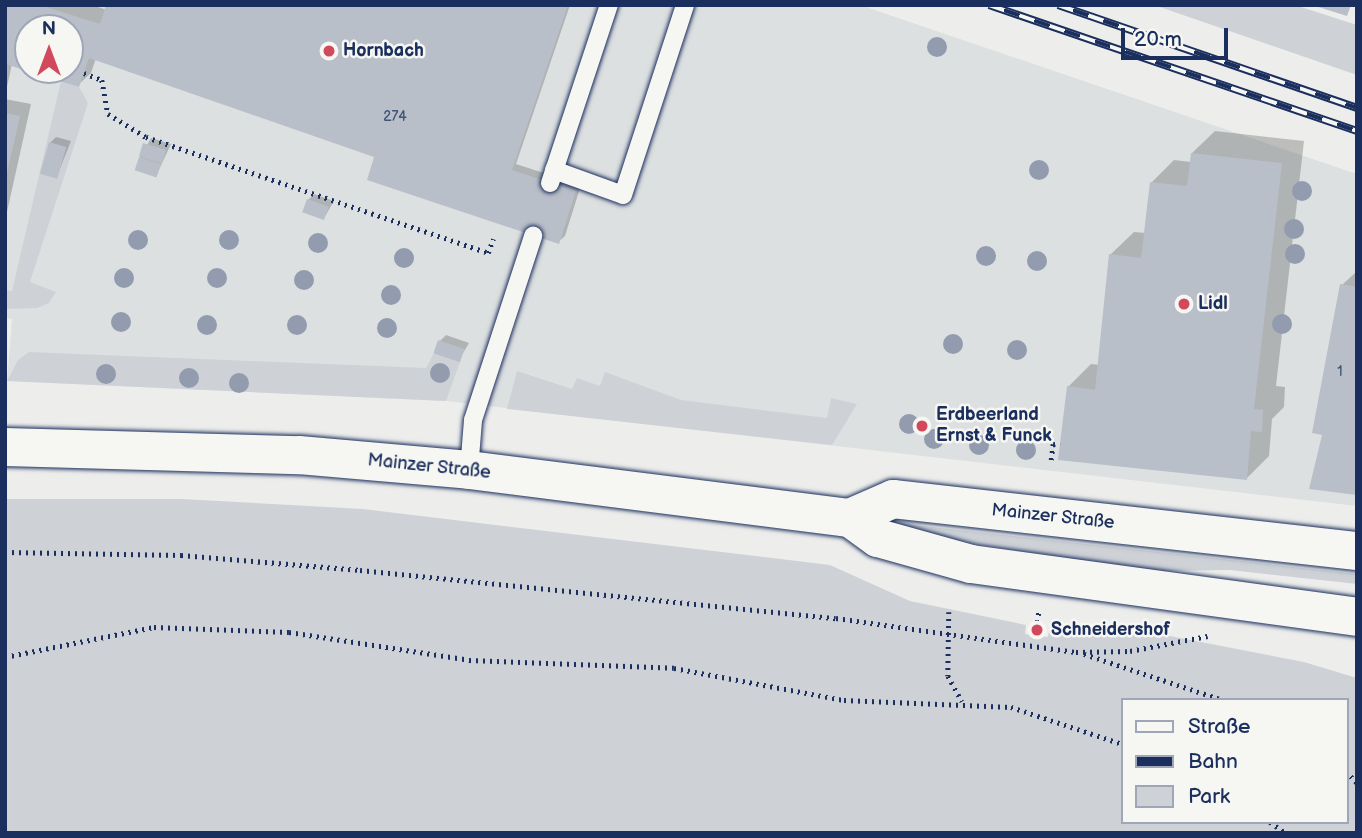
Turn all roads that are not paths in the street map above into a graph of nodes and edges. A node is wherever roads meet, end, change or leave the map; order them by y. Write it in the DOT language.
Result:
graph roads {
  1 [pos="609,5"];
  2 [pos="685,5"];
  3 [pos="533,236"];
  4 [pos="5,447"];
  5 [pos="470,470"];
  6 [pos="850,518"];
  7 [pos="1357,551"];
  8 [pos="1357,617"];
  1 -- 2 [label="lane"];
  3 -- 5 [label="lane"];
  4 -- 5 [label="main road, Mainzer Straße"];
  5 -- 6 [label="main road, Mainzer Straße"];
  6 -- 7 [label="main road, Mainzer Straße"];
  6 -- 8 [label="main road, Mainzer Straße"];
}
